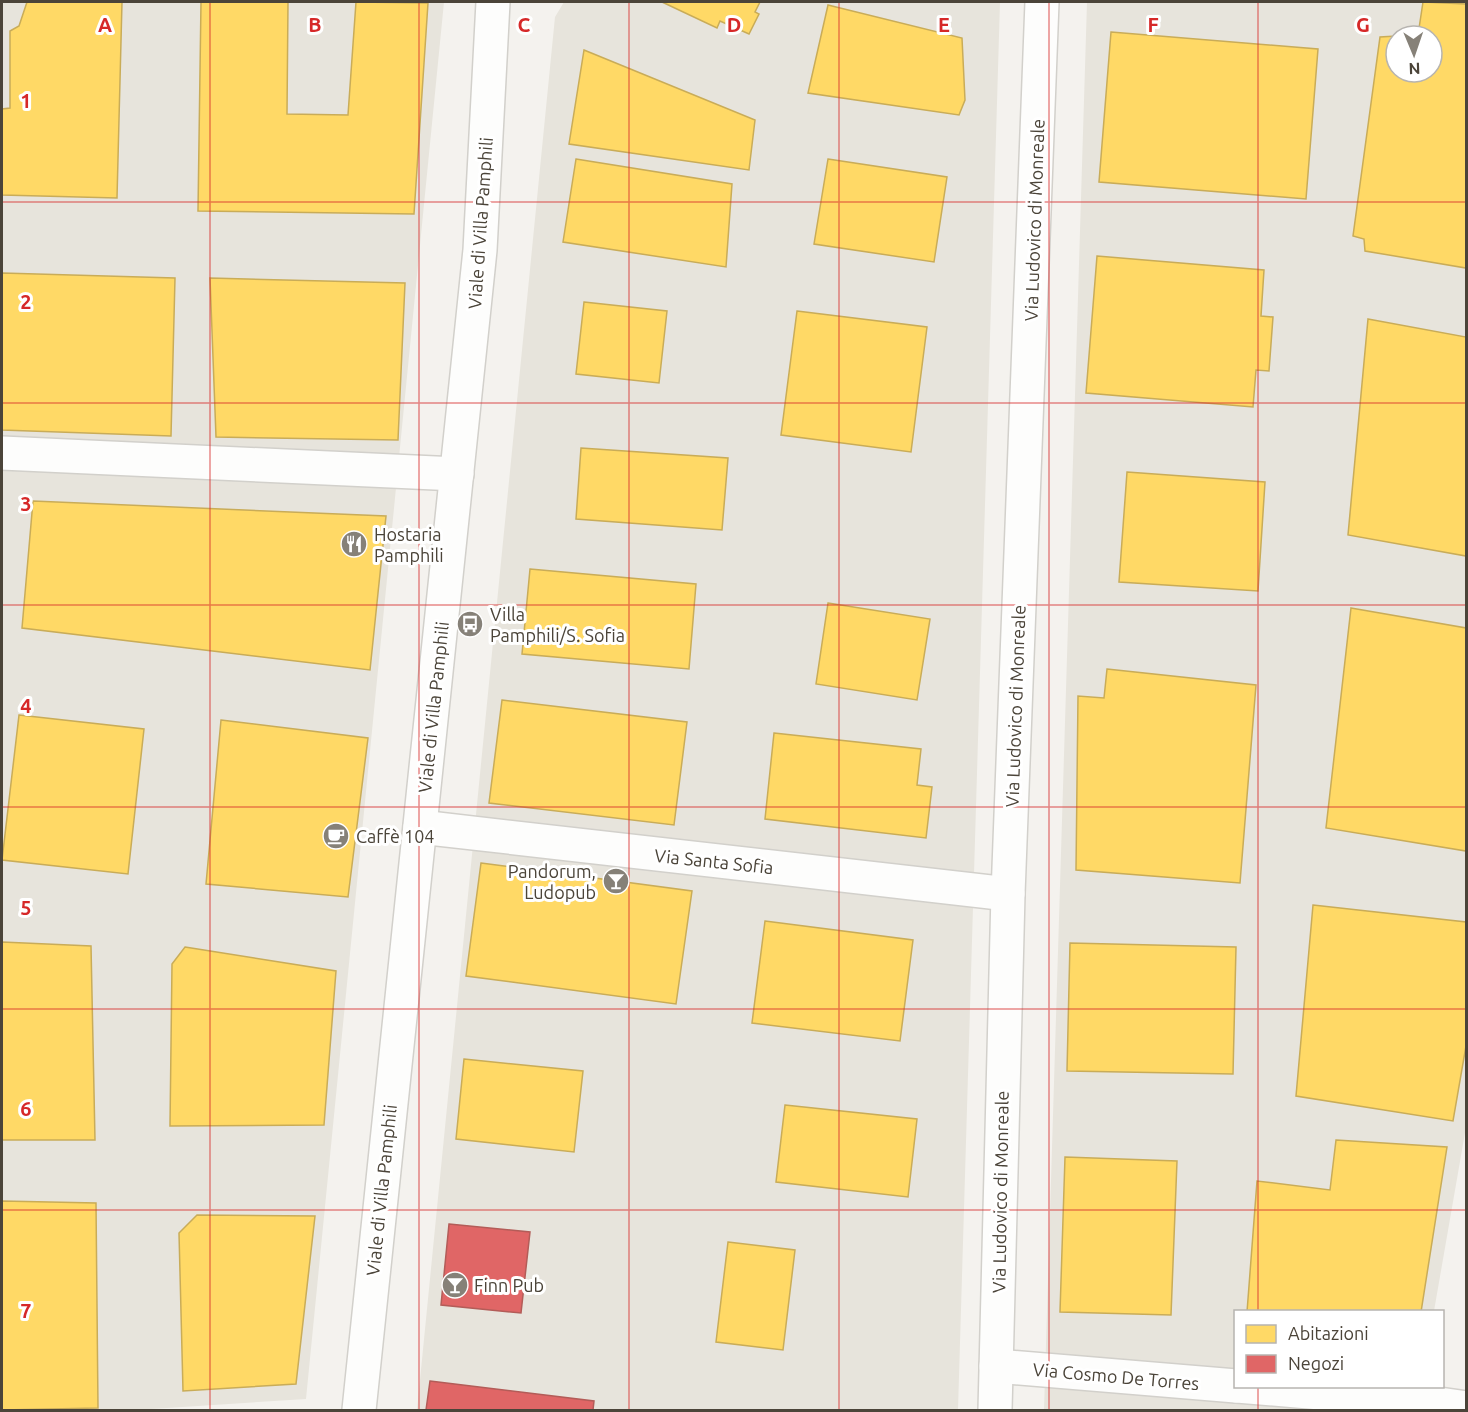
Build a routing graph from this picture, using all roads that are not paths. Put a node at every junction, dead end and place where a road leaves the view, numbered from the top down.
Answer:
1 (494, 2) edge
2 (1042, 2) edge
3 (2, 453) edge
4 (457, 474) junction
5 (420, 827) junction
6 (1008, 894) junction
7 (996, 1366) junction
8 (1234, 1386) edge
9 (1260, 1388) edge
10 (1467, 1408) edge
11 (359, 1410) edge
12 (995, 1410) edge

1 - 4 street, Viale di Villa Pamphili
2 - 6 street, Via Ludovico di Monreale
3 - 4 street
4 - 5 street, Viale di Villa Pamphili
5 - 6 street, Via Santa Sofia
5 - 11 street, Viale di Villa Pamphili
6 - 7 street, Via Ludovico di Monreale
7 - 8 street, Via Cosmo De Torres
7 - 12 street, Via Ludovico di Monreale
9 - 10 street, Via Cosmo De Torres

